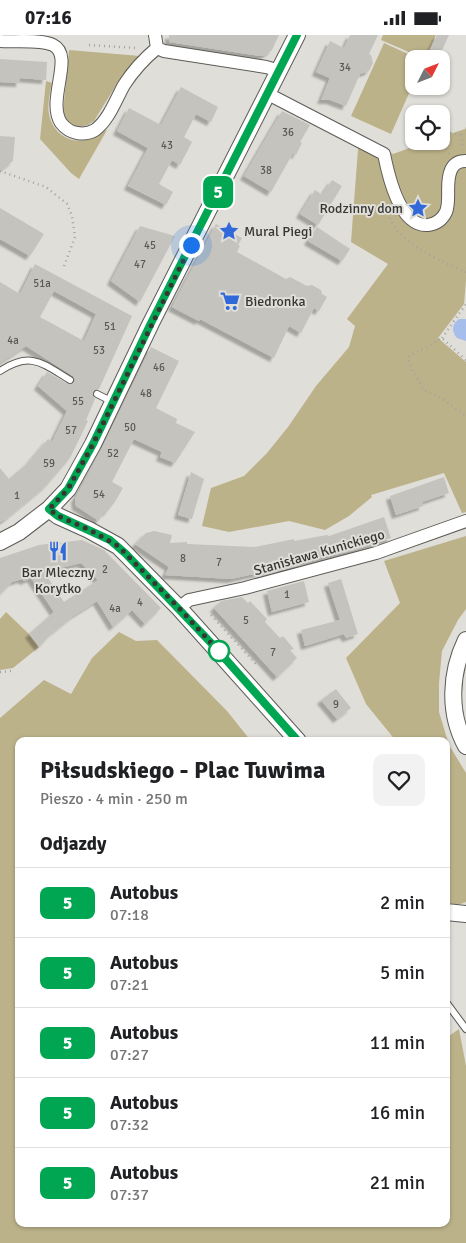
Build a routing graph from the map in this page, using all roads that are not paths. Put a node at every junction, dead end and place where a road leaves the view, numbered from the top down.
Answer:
1 (297, 35) edge
2 (0, 41) edge
3 (156, 41) edge
4 (280, 71) junction
5 (268, 94) junction
6 (462, 161) edge
7 (0, 371) edge
8 (70, 380) dead end
9 (97, 394) dead end
10 (113, 402) junction
11 (49, 509) junction
12 (466, 521) edge
13 (0, 543) edge
14 (179, 608) junction
15 (466, 640) edge
16 (294, 737) edge
17 (466, 746) edge
18 (450, 913) edge
19 (466, 915) edge
20 (450, 1007) edge
21 (466, 1029) edge

1 - 4 street
2 - 3 street
3 - 4 street
4 - 5 street
5 - 6 street
5 - 10 street
7 - 8 lane
9 - 10 lane
10 - 11 street
11 - 13 street
11 - 14 street
12 - 14 street, Stanisława Kunickiego
14 - 16 street
15 - 17 street
18 - 19 street
20 - 21 lane

